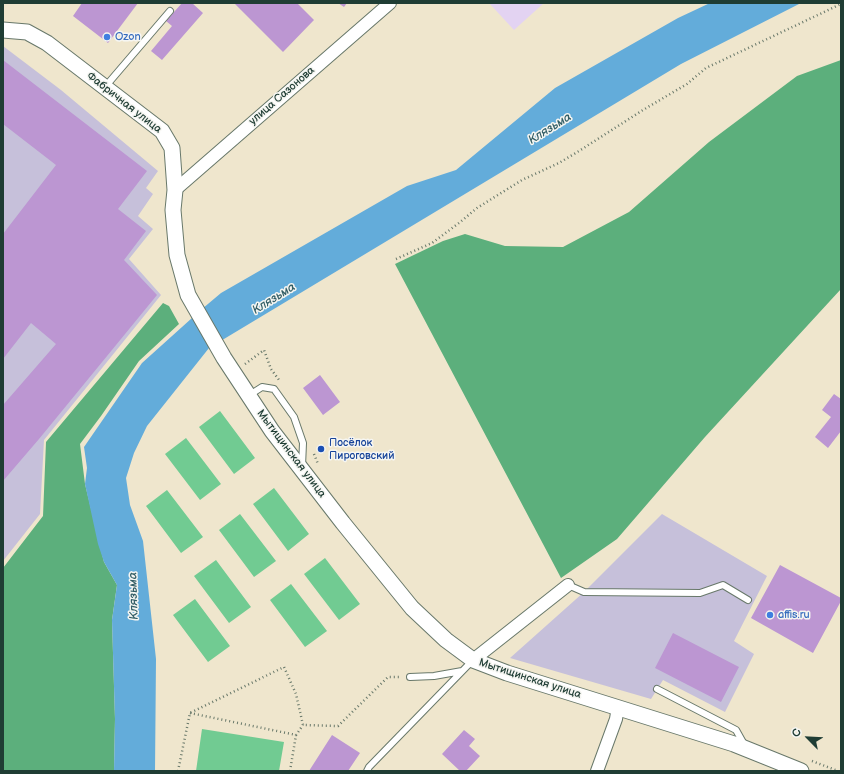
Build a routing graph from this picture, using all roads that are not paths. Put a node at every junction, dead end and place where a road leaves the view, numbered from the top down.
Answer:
1 (390, 3) edge
2 (170, 11) dead end
3 (3, 30) edge
4 (105, 88) junction
5 (175, 190) junction
6 (224, 358) joint
7 (248, 396) junction
8 (302, 469) junction
9 (568, 586) joint
10 (748, 600) dead end
11 (473, 660) junction
12 (462, 671) junction
13 (410, 677) road end
14 (657, 689) dead end
15 (618, 707) junction
16 (746, 749) junction
17 (367, 771) edge
18 (597, 771) edge
19 (801, 771) edge

1 - 5 street, улица Сазонова
2 - 4 lane
3 - 4 street, Фабричная улица
4 - 5 street, Фабричная улица
5 - 6 street, Фабричная улица
6 - 7 street, Мытищинская улица
7 - 8 street, Мытищинская улица
7 - 8 lane
8 - 11 street, Мытищинская улица
9 - 10 lane
9 - 11 street
11 - 12 lane
11 - 15 street, Мытищинская улица
12 - 13 lane
12 - 17 lane
14 - 16 lane
15 - 16 street, Мытищинская улица
15 - 18 street
16 - 19 street, Мытищинская улица

